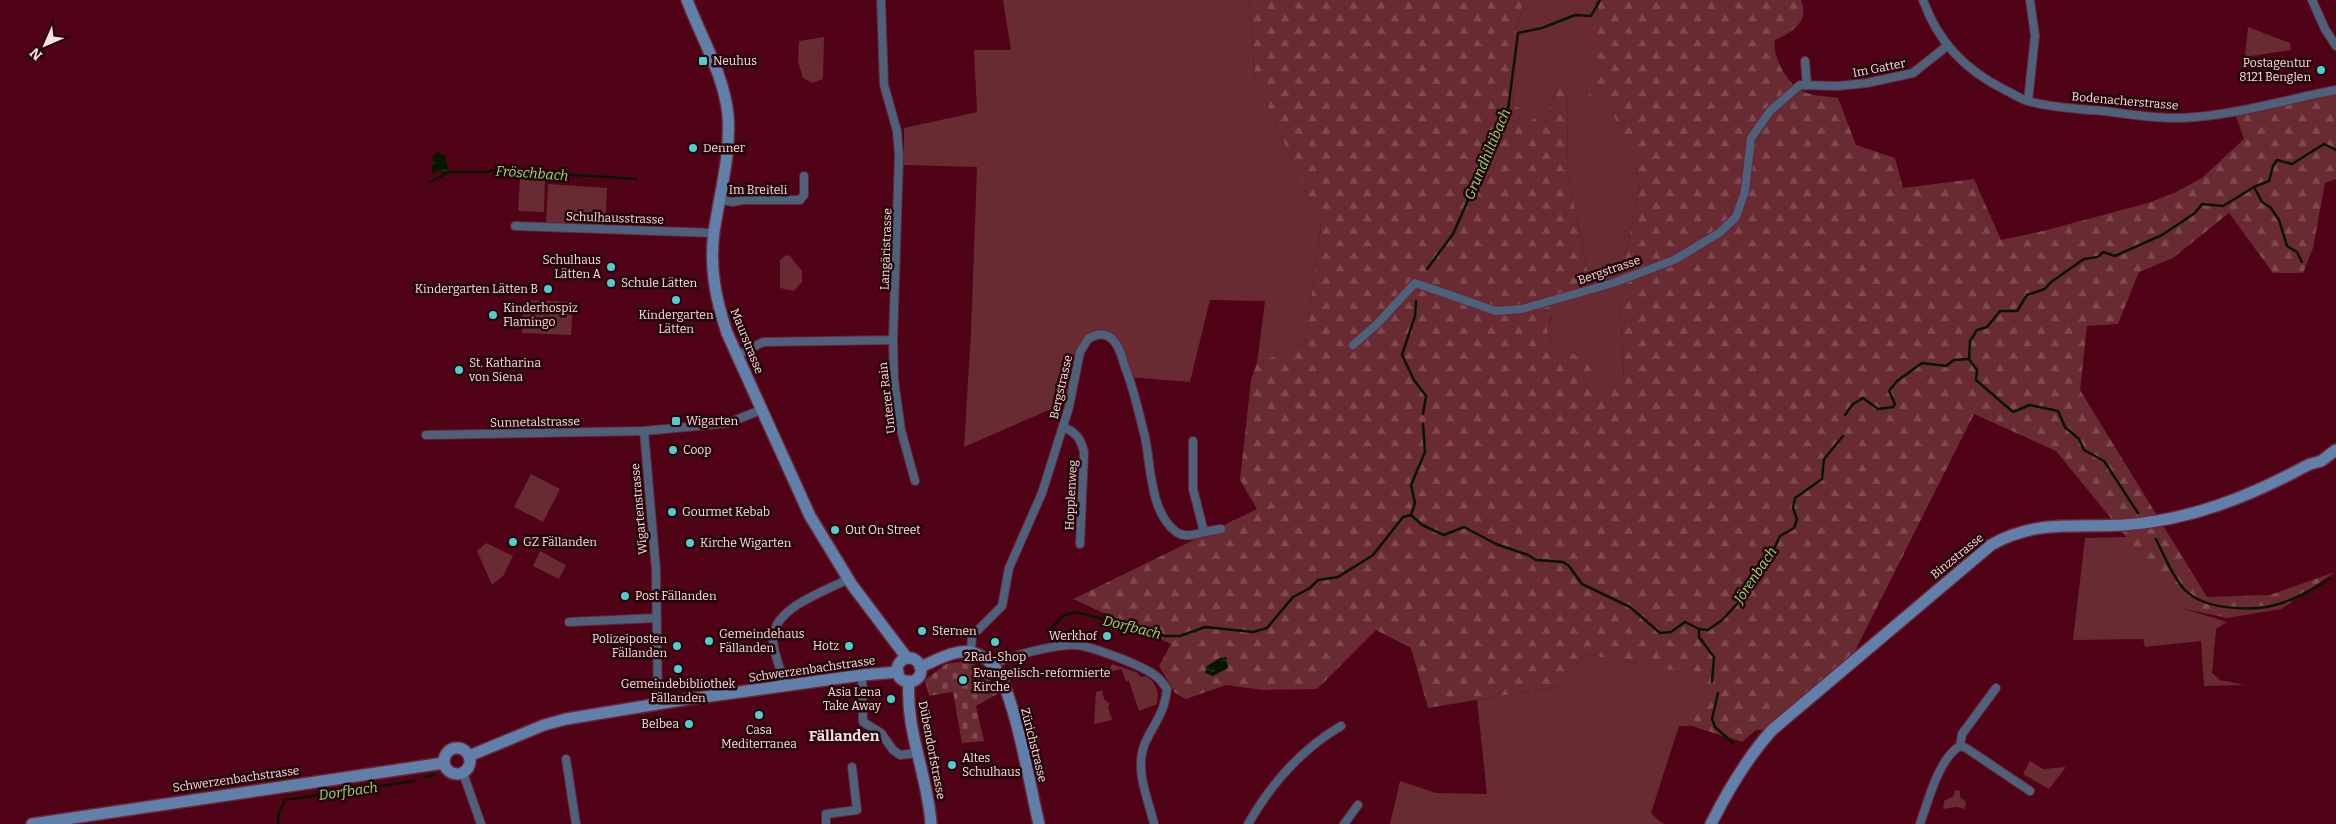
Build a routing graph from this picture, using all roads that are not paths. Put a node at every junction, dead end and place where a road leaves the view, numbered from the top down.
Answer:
1 (687, 0) edge
2 (882, 0) edge
3 (1923, 0) edge
4 (2030, 0) edge
5 (2312, 0) edge
6 (1947, 46) junction
7 (2336, 46) edge
8 (1805, 61) dead end
9 (1803, 85) junction
10 (2336, 90) edge
11 (2028, 101) junction
12 (804, 176) dead end
13 (720, 200) junction
14 (514, 226) dead end
15 (714, 233) junction
16 (893, 340) junction
17 (1353, 345) dead end
18 (736, 356) junction
19 (761, 410) junction
20 (1063, 427) junction
21 (644, 431) junction
22 (426, 435) dead end
23 (1193, 441) dead end
24 (2336, 441) edge
25 (2336, 450) edge
26 (2308, 465) junction
27 (915, 481) dead end
28 (1221, 529) dead end
29 (1204, 532) junction
30 (1080, 544) dead end
31 (848, 578) junction
32 (656, 618) junction
33 (569, 622) dead end
34 (971, 652) junction
35 (906, 658) junction
36 (992, 665) junction
37 (920, 667) junction
38 (898, 672) junction
39 (862, 675) junction
40 (908, 681) junction
41 (786, 687) junction
42 (1996, 688) dead end
43 (658, 705) junction
44 (1341, 726) dead end
45 (1960, 746) junction
46 (918, 753) junction
47 (469, 756) junction
48 (566, 759) dead end
49 (444, 763) junction
50 (852, 767) dead end
51 (463, 773) junction
52 (2030, 791) dead end
53 (1358, 805) dead end
54 (32, 824) edge
55 (481, 824) edge
56 (576, 824) edge
57 (826, 824) edge
58 (931, 824) edge
59 (1039, 824) edge
60 (1154, 824) edge
61 (1248, 824) edge
62 (1344, 824) edge
63 (1711, 824) edge
64 (1920, 824) edge

1 - 13 main road, Maurstrasse
2 - 16 street, Langäristrasse
3 - 6 street, Bodenacherstrasse
4 - 11 street
5 - 7 street
6 - 9 street, Im Gatter
6 - 11 street, Bodenacherstrasse
8 - 9 street
9 - 17 street, Bergstrasse
10 - 11 street, Bodenacherstrasse
12 - 13 street, Im Breiteli
13 - 15 main road, Maurstrasse
14 - 15 street, Schulhausstrasse
15 - 18 main road, Maurstrasse
16 - 18 street
16 - 27 street, Unterer Rain
18 - 19 main road, Maurstrasse
19 - 21 street
19 - 31 main road, Maurstrasse
20 - 29 street, Bergstrasse
20 - 30 street, Hopplenweg
20 - 34 street, Bergstrasse
21 - 22 street, Sunnetalstrasse
21 - 32 street, Wigartenstrasse
23 - 29 street
24 - 26 main road, Binzstrasse
25 - 26 main road, Binzstrasse
26 - 63 main road, Binzstrasse
28 - 29 street, Bergstrasse
31 - 35 main road, Maurstrasse
31 - 41 street
32 - 33 street
32 - 43 street, Wigartenstrasse
34 - 36 main road
34 - 37 main road
35 - 37 main road
35 - 38 main road
36 - 59 main road, Zürichstrasse
36 - 60 street
37 - 40 main road
38 - 39 main road, Schwerzenbachstrasse
38 - 40 main road
39 - 41 main road, Schwerzenbachstrasse
39 - 46 street
40 - 46 main road, Dübendorfstrasse
41 - 43 main road, Schwerzenbachstrasse
42 - 45 street
43 - 47 main road, Schwerzenbachstrasse
44 - 61 street
45 - 52 street
45 - 64 street
46 - 58 main road, Dübendorfstrasse
47 - 49 main road
47 - 51 main road
48 - 56 street
49 - 51 main road
49 - 54 main road, Schwerzenbachstrasse
50 - 57 street
51 - 55 street
53 - 62 street

